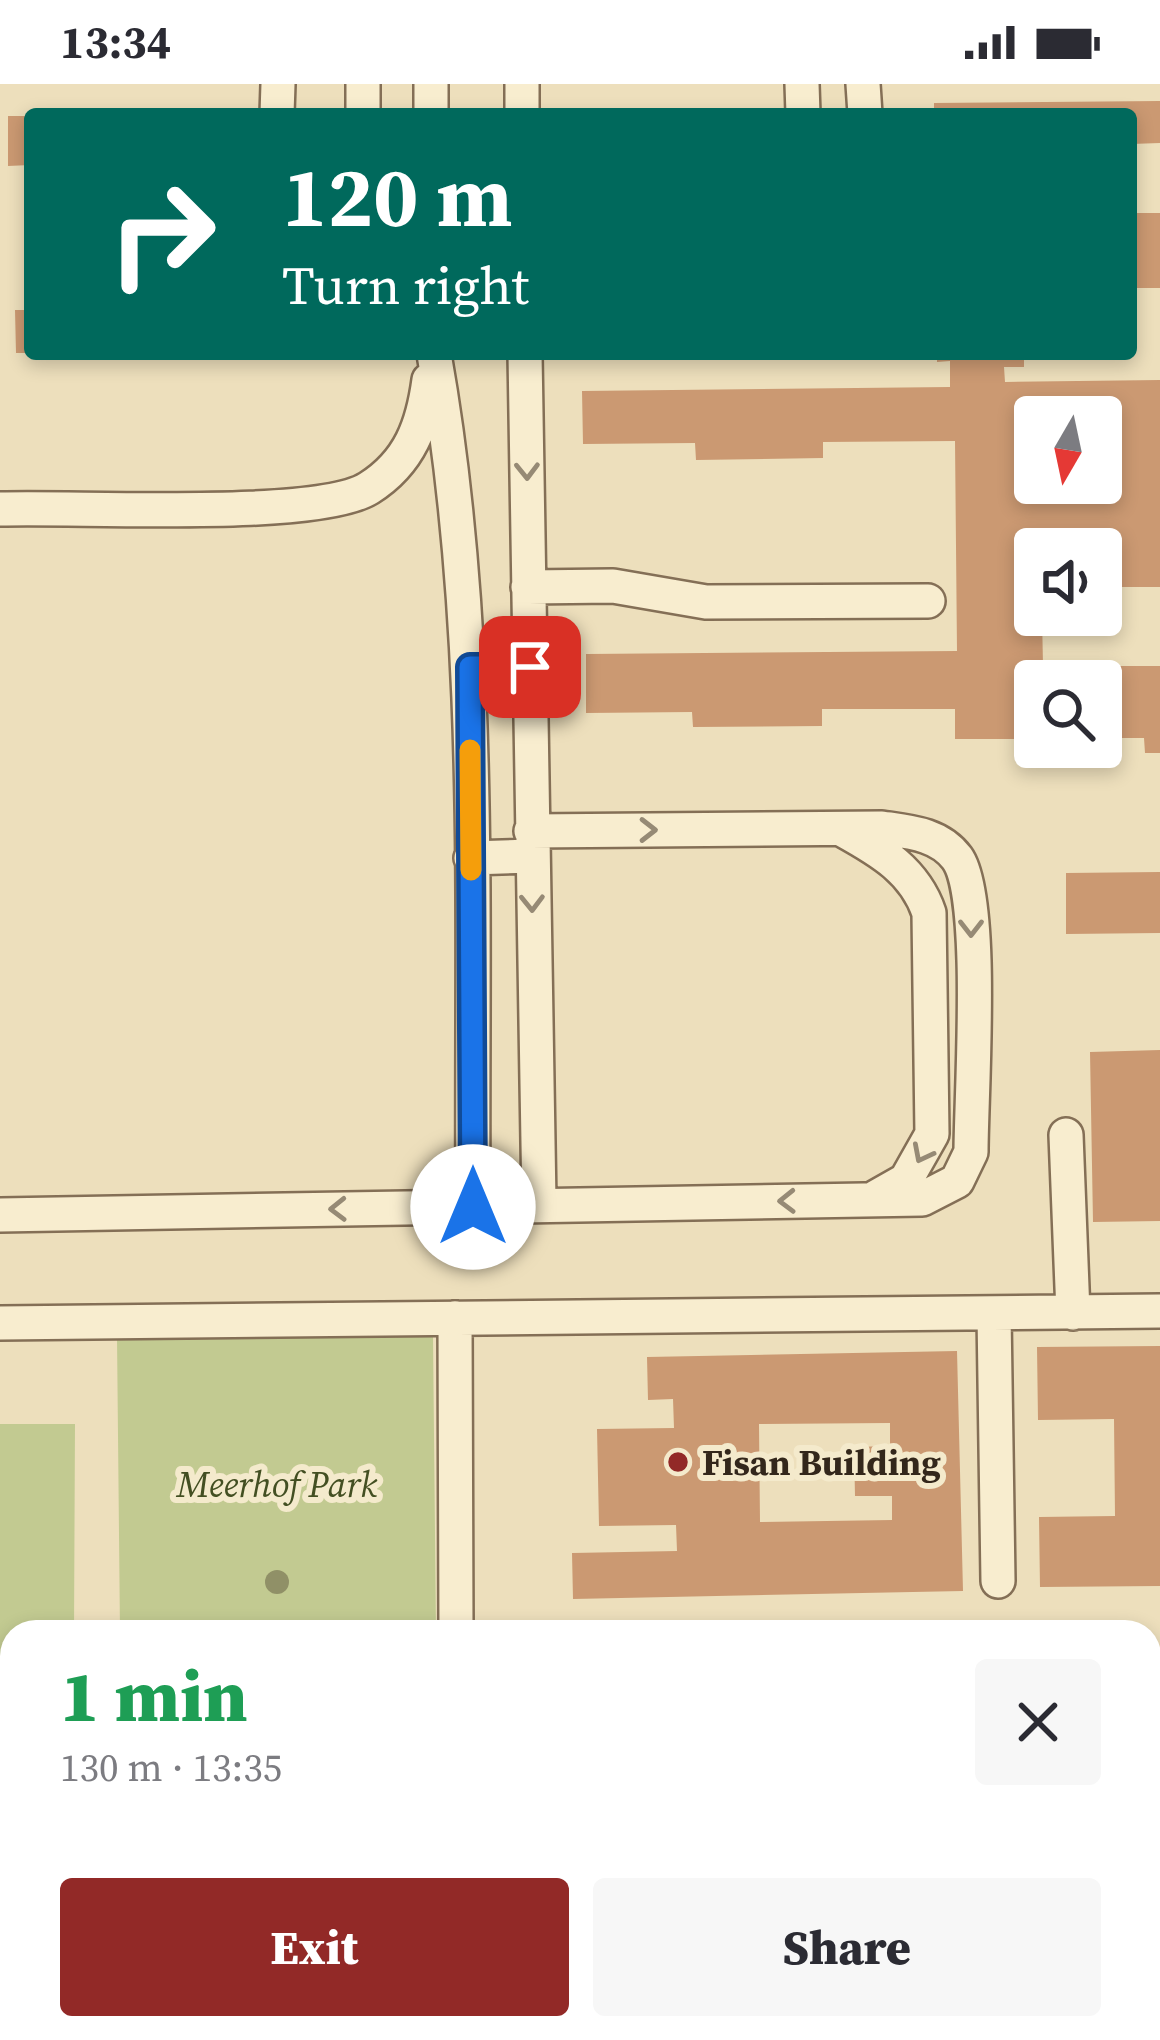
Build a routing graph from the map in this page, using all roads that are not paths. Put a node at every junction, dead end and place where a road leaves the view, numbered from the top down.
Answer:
1 (432, 360) edge
2 (434, 360) edge
3 (525, 360) edge
4 (1, 506) edge
5 (528, 587) junction
6 (928, 601) dead end
7 (470, 667) junction
8 (530, 667) junction
9 (841, 829) junction
10 (531, 844) junction
11 (471, 858) junction
12 (1066, 1136) dead end
13 (868, 1200) junction
14 (539, 1203) junction
15 (473, 1207) junction
16 (0, 1215) edge
17 (1160, 1311) edge
18 (1072, 1312) junction
19 (994, 1314) junction
20 (455, 1318) junction
21 (0, 1323) edge
22 (998, 1581) dead end
23 (455, 1620) edge

1 - 4 street
2 - 7 street
3 -> 5 street
5 - 6 street
5 - 8 street
7 - 8 street
7 - 11 street
8 - 10 street
10 -> 9 street
9 -> 13 street
9 -> 13 street
10 - 11 street
10 -> 14 street
11 - 15 street
12 - 18 street
13 -> 14 street
14 - 15 street
15 -> 16 street
17 - 18 street
18 - 19 street
19 - 20 street
19 - 22 street
20 - 21 street
20 - 23 street

